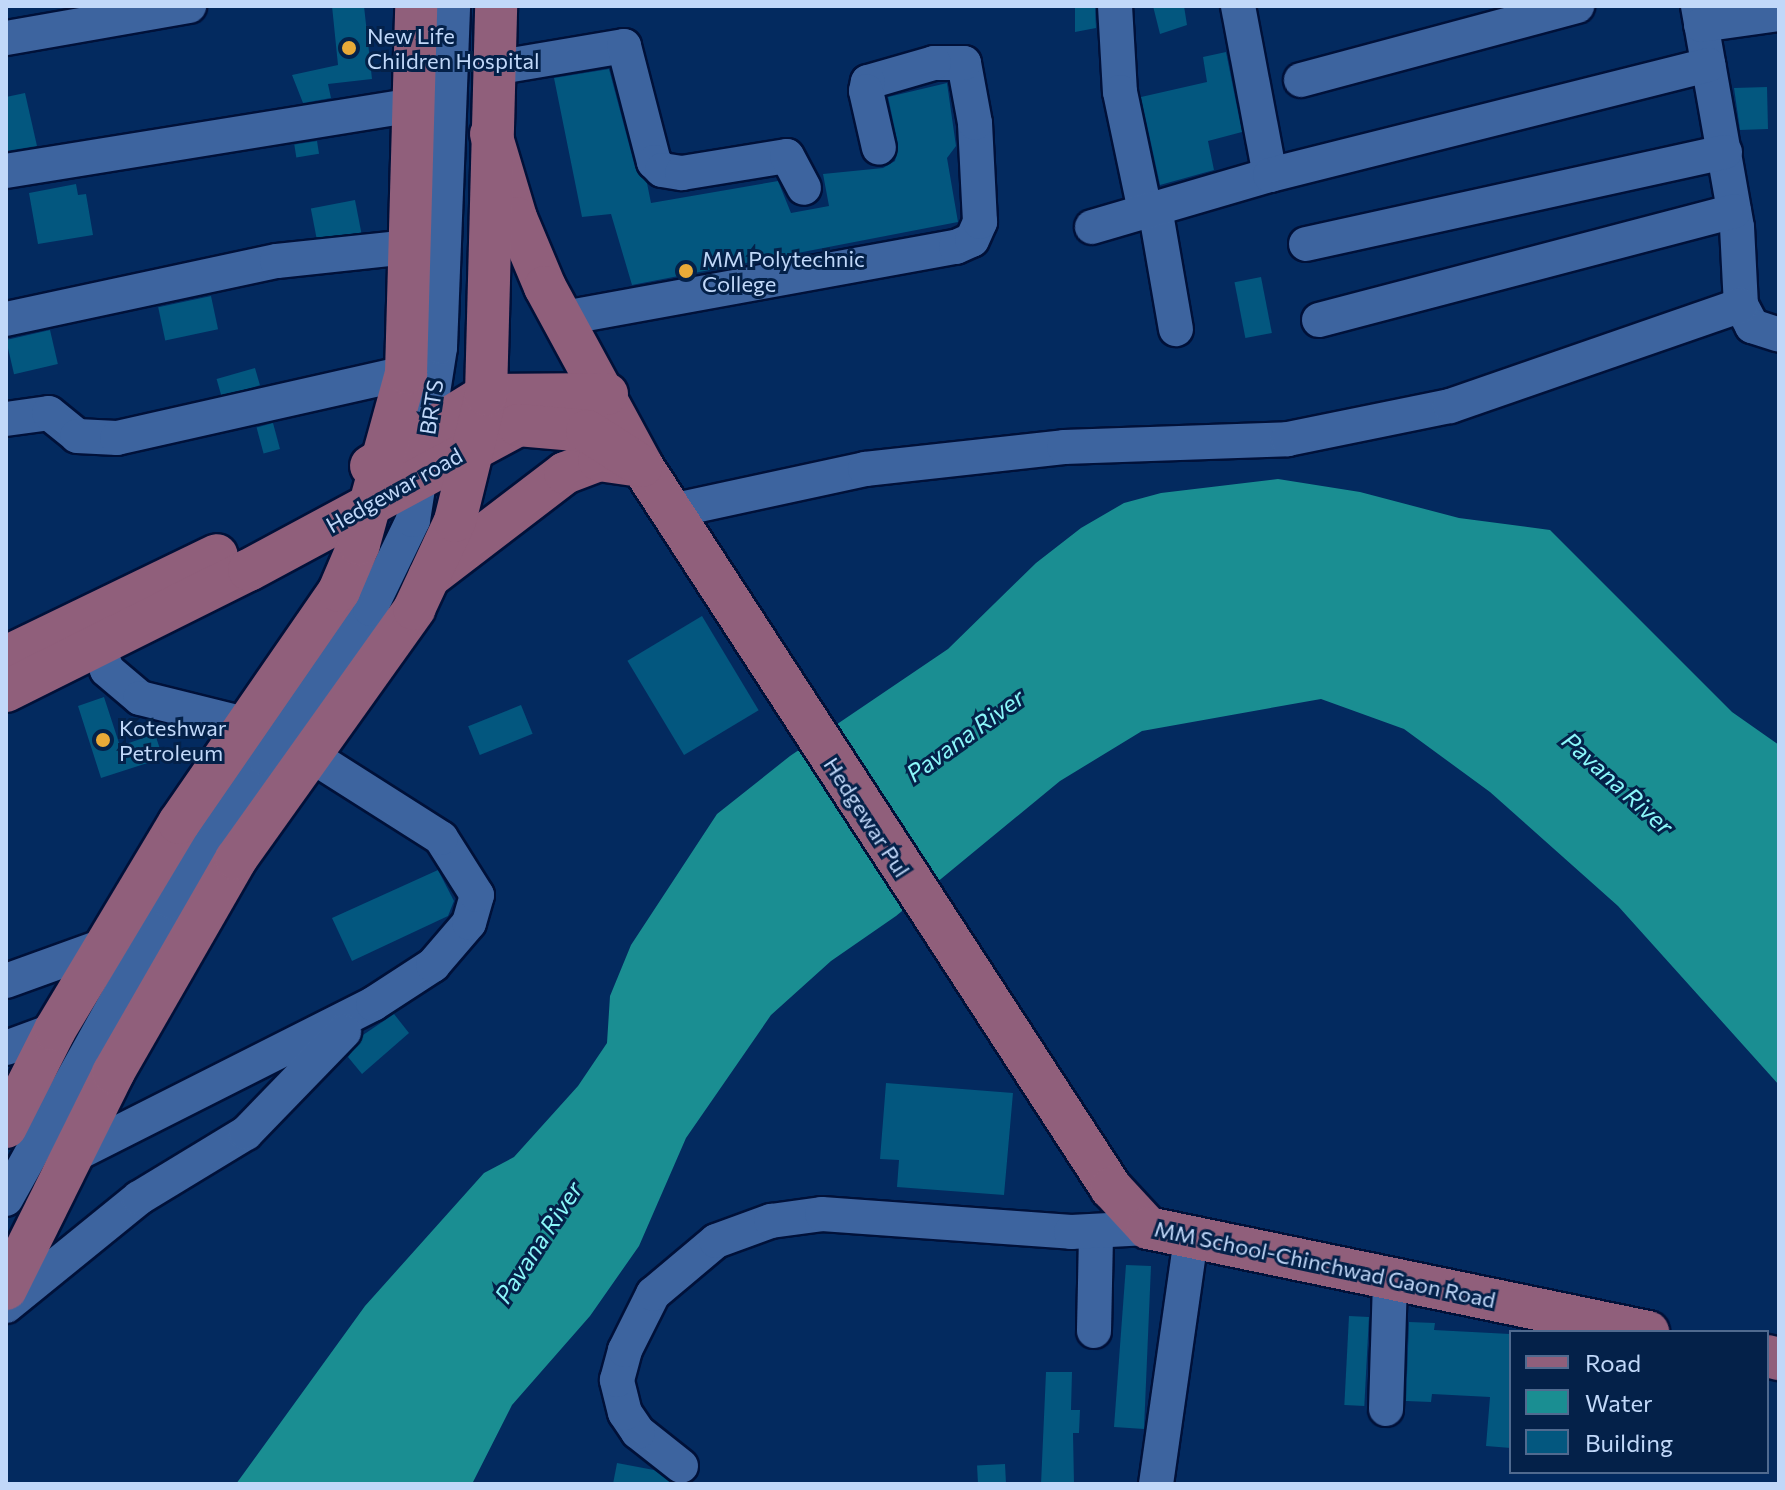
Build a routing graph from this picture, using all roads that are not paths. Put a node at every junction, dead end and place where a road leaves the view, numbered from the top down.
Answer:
1 (189, 6) edge
2 (416, 6) edge
3 (453, 6) edge
4 (496, 6) edge
5 (1115, 6) edge
6 (1238, 6) edge
7 (1577, 6) edge
8 (1779, 14) edge
9 (1700, 16) edge
10 (6, 38) edge
11 (1708, 65) junction
12 (494, 68) junction
13 (1301, 80) dead end
14 (413, 105) junction
15 (491, 134) junction
16 (879, 148) dead end
17 (1725, 152) junction
18 (6, 171) edge
19 (1270, 175) junction
20 (804, 188) dead end
21 (1150, 210) junction
22 (1734, 211) junction
23 (1092, 227) dead end
24 (1306, 244) dead end
25 (407, 247) junction
26 (1741, 305) junction
27 (564, 318) junction
28 (6, 319) edge
29 (1319, 320) dead end
30 (1176, 329) dead end
31 (1779, 335) edge
32 (406, 373) junction
33 (607, 394) junction
34 (486, 395) junction
35 (6, 419) edge
36 (427, 431) junction
37 (475, 445) junction
38 (382, 459) junction
39 (642, 466) junction
40 (420, 474) junction
41 (372, 500) junction
42 (671, 511) junction
43 (429, 577) junction
44 (93, 631) junction
45 (6, 657) edge
46 (6, 691) edge
47 (248, 725) junction
48 (310, 755) junction
49 (106, 945) junction
50 (953, 948) joint
51 (6, 981) edge
52 (373, 1004) junction
53 (55, 1030) junction
54 (6, 1048) edge
55 (6, 1127) edge
56 (68, 1158) junction
57 (6, 1199) edge
58 (1148, 1228) junction
59 (1096, 1232) junction
60 (1191, 1238) junction
61 (1390, 1279) junction
62 (6, 1289) edge
63 (6, 1306) edge
64 (1638, 1330) edge
65 (1094, 1331) dead end
66 (1386, 1409) dead end
67 (681, 1466) dead end
68 (1156, 1484) edge

1 - 10 street
2 - 14 main road, Hedgewar road
3 - 36 street, BRTS
4 - 12 main road, Hedgewar road
5 - 21 street
6 - 19 street
7 - 13 street
8 - 9 street
9 - 11 street
11 - 17 street
11 - 19 street
12 - 15 main road, Hedgewar road
12 - 20 street
14 - 18 street
14 - 25 main road, Hedgewar road
15 - 27 main road, Hedgewar Pul
15 - 34 main road, Hedgewar road
16 - 27 street
17 - 22 street
17 - 24 street
19 - 21 street
21 - 23 street
21 - 30 street
22 - 26 street
22 - 29 street
25 - 28 street
25 - 32 main road, Hedgewar road
26 - 31 street
26 - 42 street
27 - 33 main road, Hedgewar Pul
32 - 35 street
32 - 38 main road, Hedgewar road
33 - 34 main road
33 - 39 main road, Hedgewar Pul
34 - 36 main road
34 - 37 main road, Hedgewar road
36 - 38 main road
36 - 40 street, BRTS
37 - 39 main road
37 - 40 main road, Hedgewar road
37 - 43 main road
38 - 41 main road
38 - 44 main road, Hedgewar road
39 - 42 main road, Hedgewar Pul
39 - 43 main road
40 - 41 main road, Hedgewar road
40 - 57 street, BRTS
41 - 44 main road, Hedgewar road
41 - 47 main road
42 - 50 main road, Hedgewar Pul
43 - 48 main road
44 - 45 main road, Hedgewar road
44 - 46 main road, Hedgewar road
44 - 47 street
47 - 49 main road
48 - 52 street
48 - 56 main road
49 - 51 street
49 - 53 main road
50 - 58 main road, MM School-Chinchwad Gaon Road
52 - 56 street
52 - 63 street
53 - 54 street
53 - 55 main road
56 - 62 main road
58 - 59 street
58 - 60 main road, MM School-Chinchwad Gaon Road
59 - 65 street
59 - 67 street
60 - 61 main road, MM School-Chinchwad Gaon Road
60 - 68 street
61 - 64 main road, MM School-Chinchwad Gaon Road
61 - 66 street

